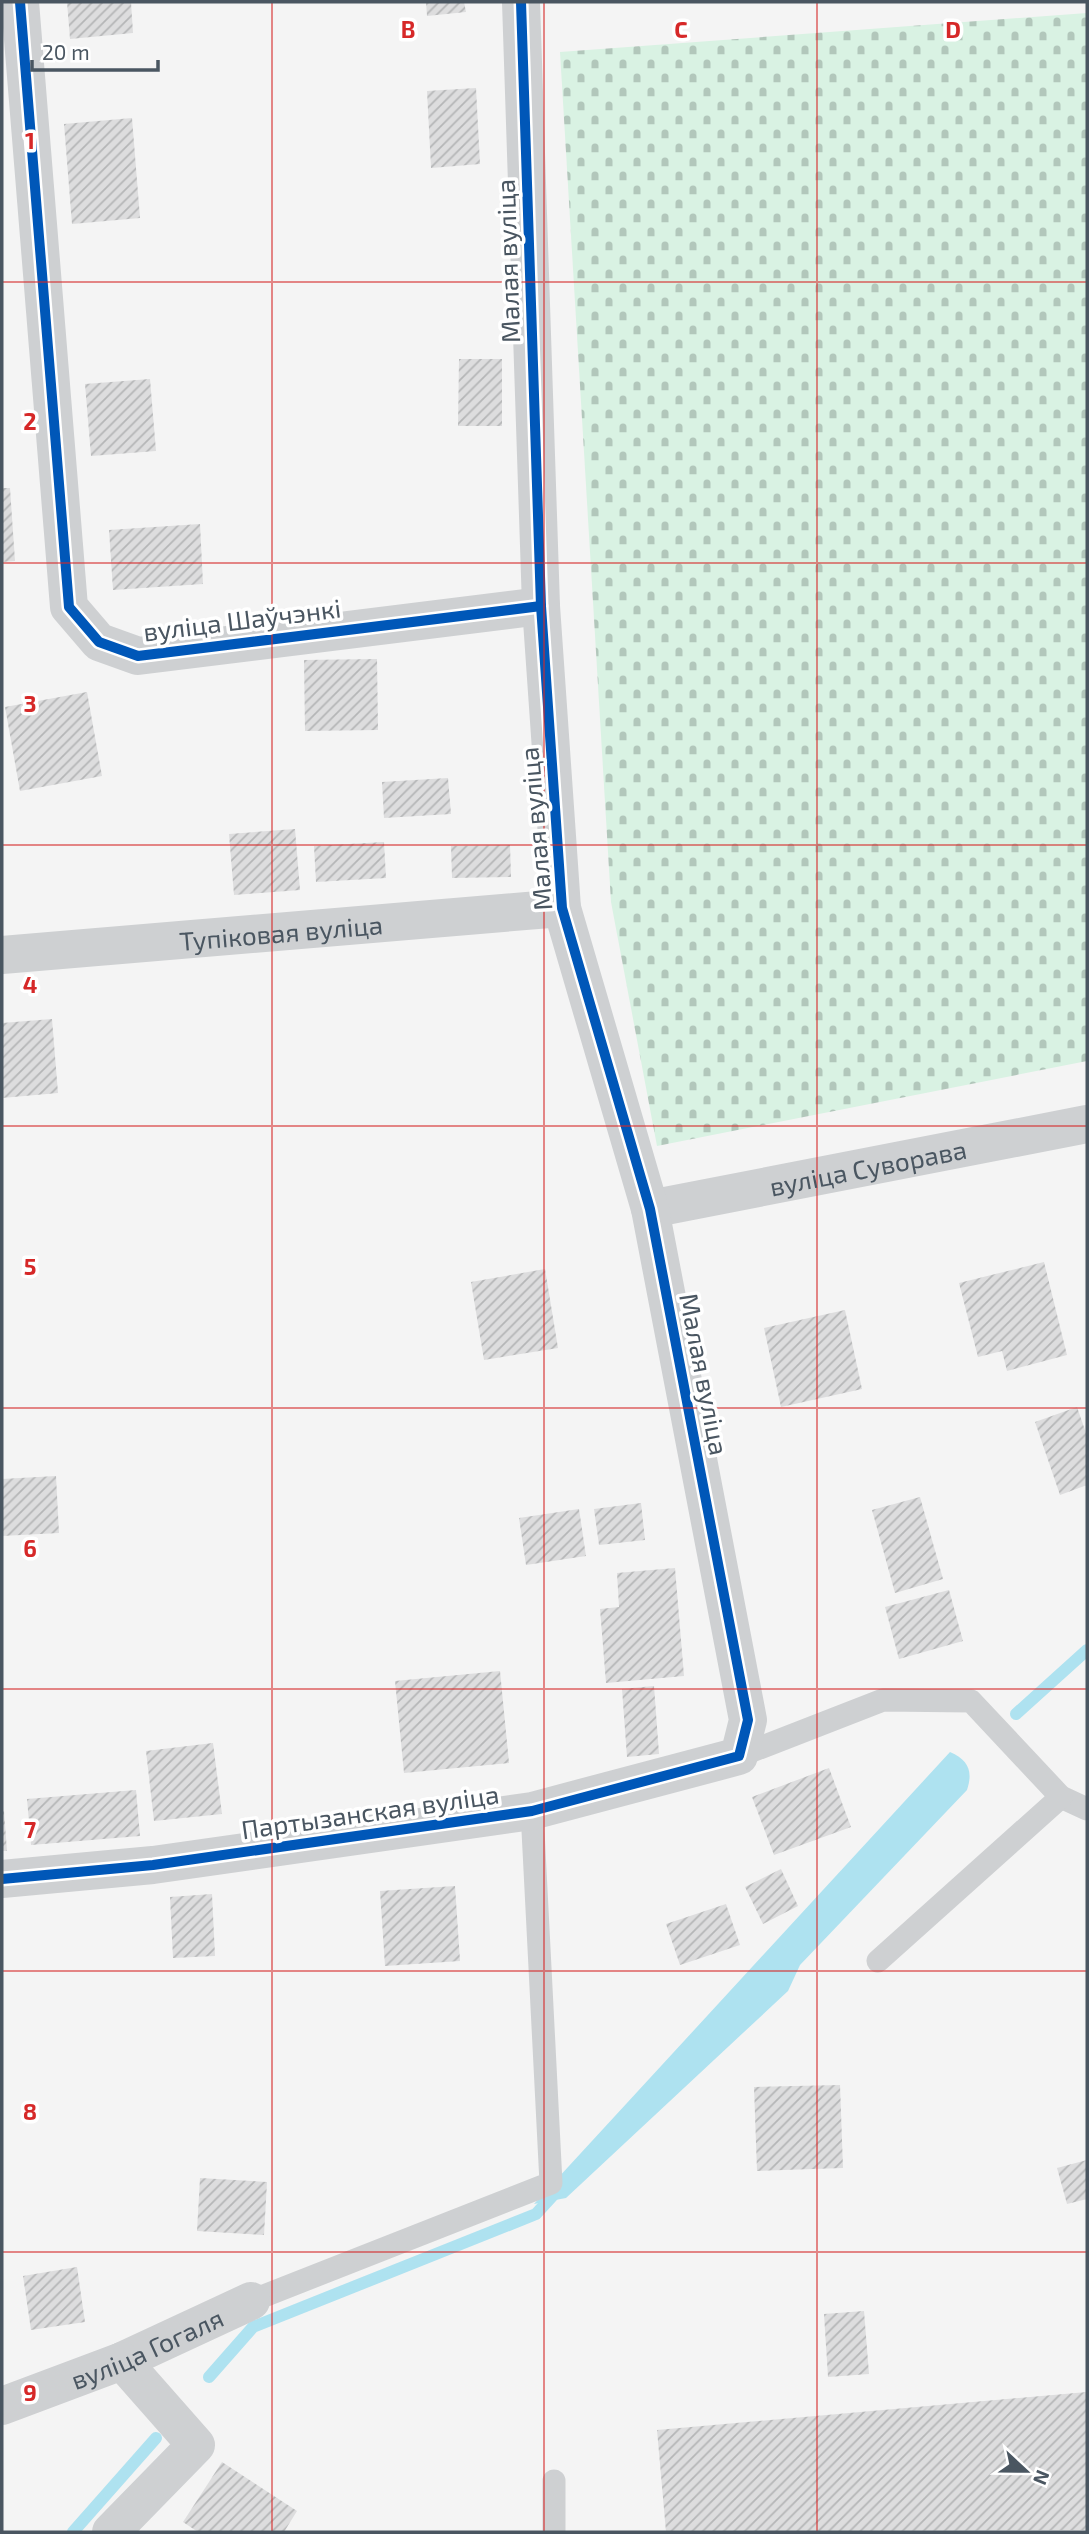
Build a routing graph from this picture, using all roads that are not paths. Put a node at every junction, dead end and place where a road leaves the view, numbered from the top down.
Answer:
1 (20, 2) edge
2 (521, 2) edge
3 (541, 606) junction
4 (562, 908) junction
5 (2, 955) edge
6 (1087, 1124) edge
7 (650, 1209) junction
8 (739, 1756) junction
9 (1061, 1797) junction
10 (1087, 1809) edge
11 (532, 1811) junction
12 (2, 1879) edge
13 (878, 1961) dead end
14 (251, 2301) joint
15 (122, 2361) junction
16 (2, 2406) edge
17 (554, 2481) dead end
18 (111, 2532) edge
19 (555, 2532) edge

1 - 3 street, вуліца Шаўчэнкі
2 - 3 street, Малая вуліца
3 - 4 street, Малая вуліца
4 - 5 street, Тупіковая вуліца
4 - 7 street, Малая вуліца
6 - 7 street, вуліца Суворава
7 - 8 street, Малая вуліца
8 - 9 lane
8 - 11 street, Партызанская вуліца
9 - 10 lane
9 - 13 lane
11 - 12 street, Партызанская вуліца
11 - 14 lane
14 - 15 street, вуліца Гогаля
15 - 16 street, вуліца Гогаля
15 - 18 street
17 - 19 lane

